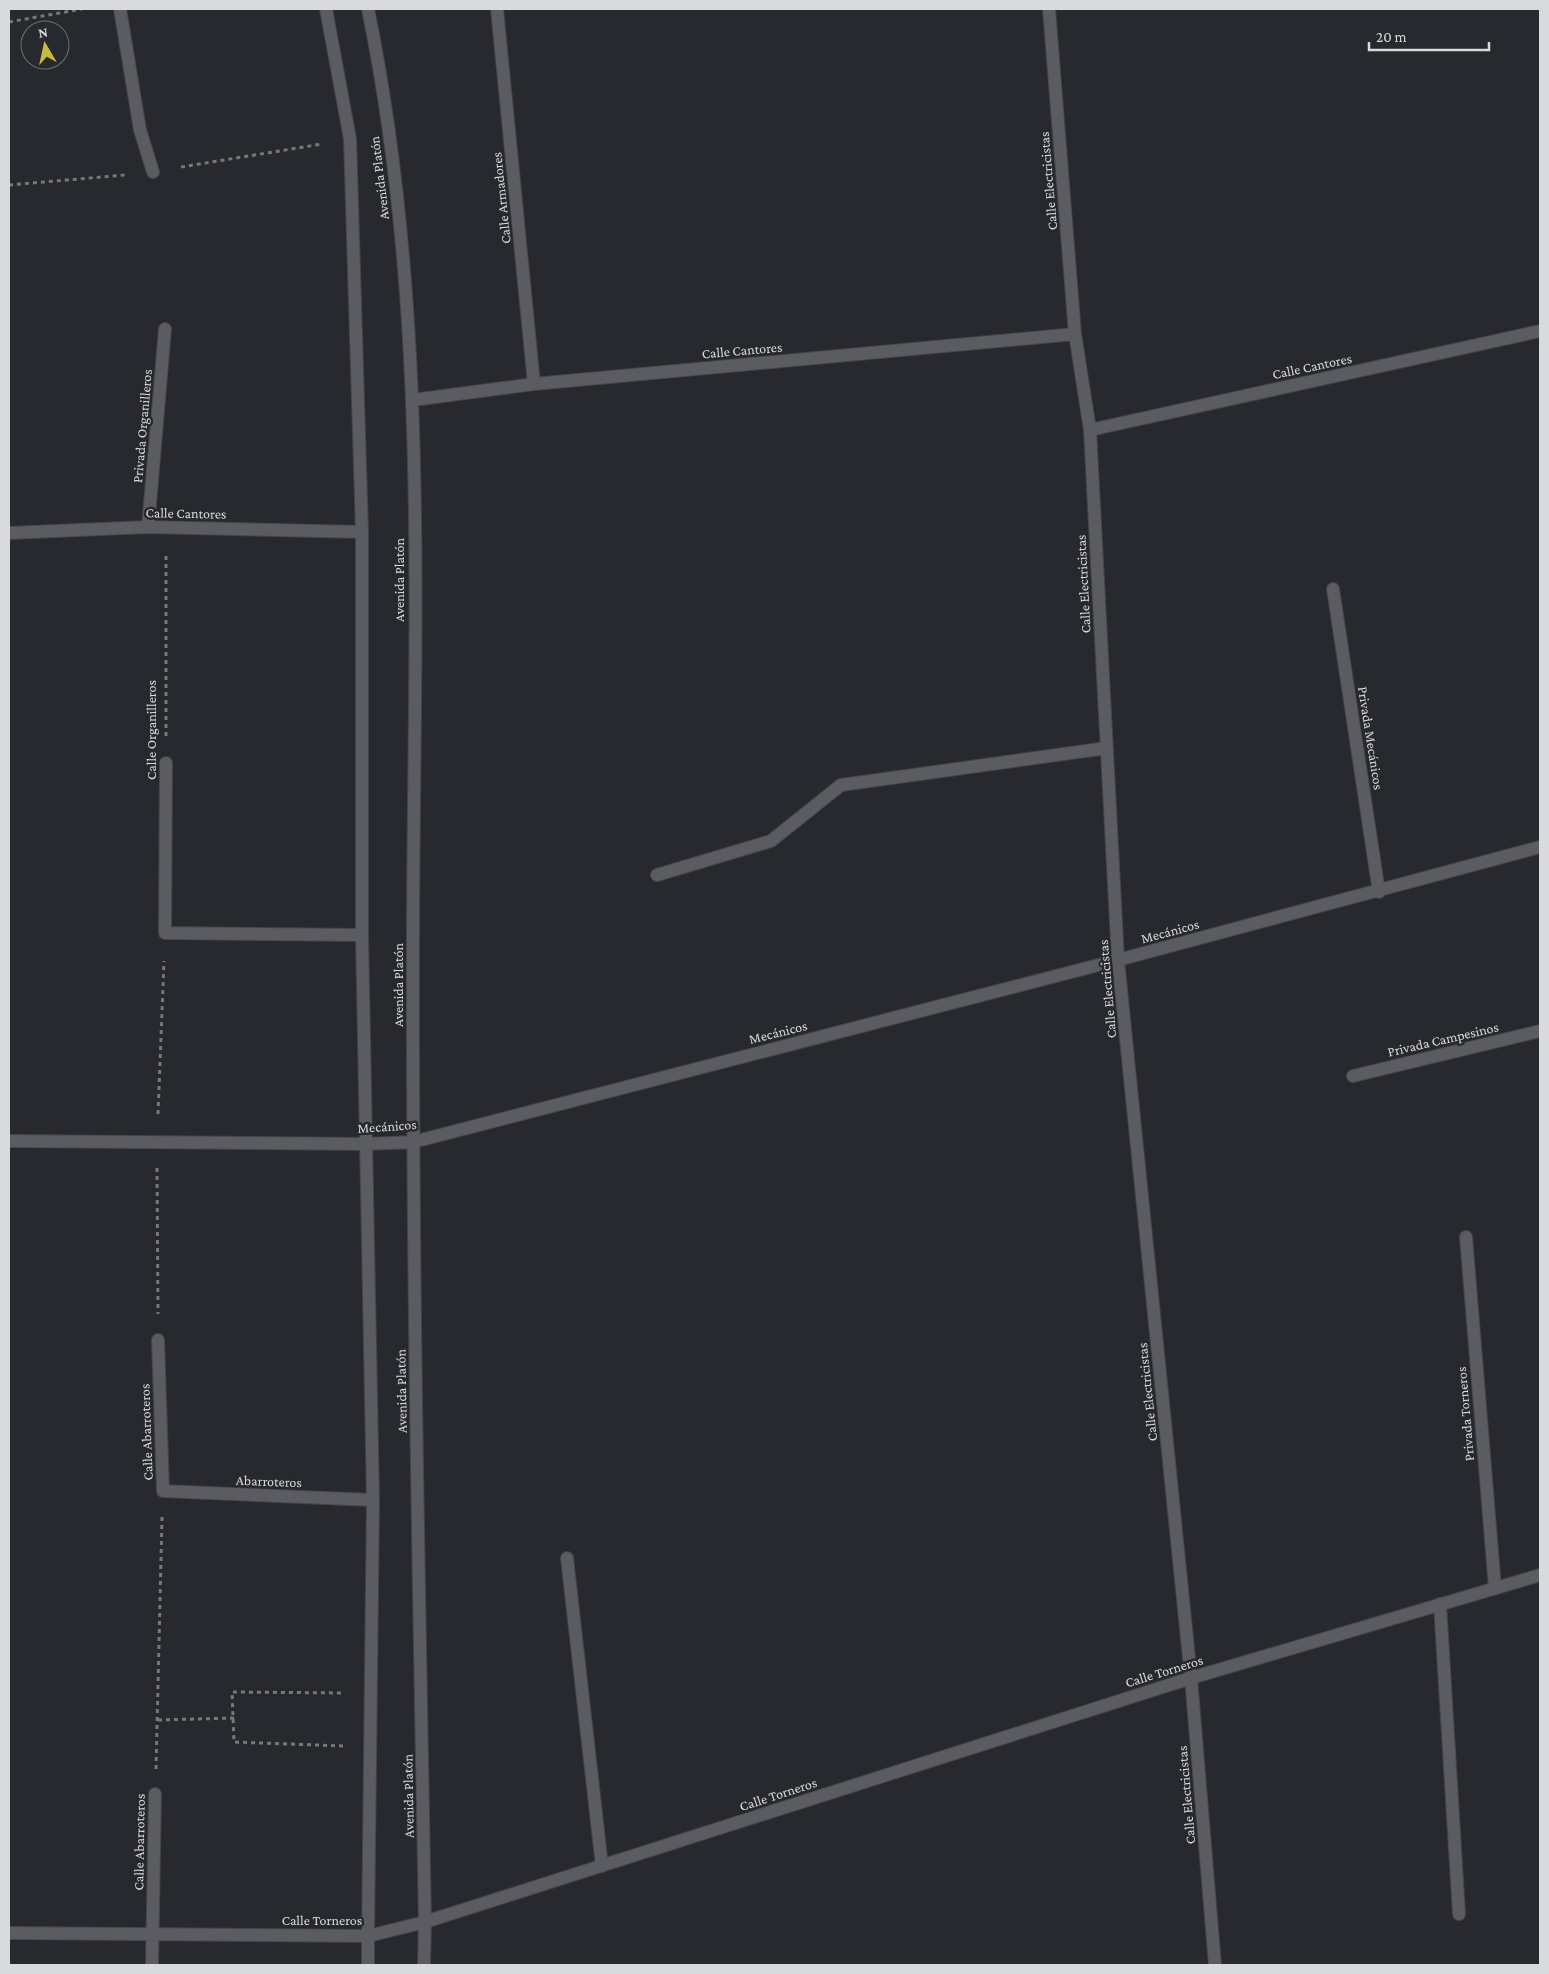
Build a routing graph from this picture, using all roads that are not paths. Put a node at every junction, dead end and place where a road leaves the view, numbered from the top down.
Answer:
1 (120, 9) edge
2 (326, 9) edge
3 (368, 9) edge
4 (497, 9) edge
5 (1048, 9) edge
6 (152, 172) dead end
7 (165, 329) dead end
8 (1540, 331) edge
9 (1075, 334) junction
10 (534, 384) junction
11 (413, 400) junction
12 (1090, 430) junction
13 (148, 527) junction
14 (362, 532) junction
15 (9, 533) edge
16 (1333, 589) dead end
17 (1106, 748) junction
18 (166, 764) road end
19 (1540, 847) edge
20 (658, 875) dead end
21 (1379, 892) junction
22 (362, 935) junction
23 (1118, 960) junction
24 (1540, 1032) edge
25 (1353, 1076) dead end
26 (9, 1141) edge
27 (413, 1142) junction
28 (367, 1144) junction
29 (1466, 1237) dead end
30 (158, 1340) road end
31 (163, 1491) joint
32 (373, 1500) junction
33 (567, 1558) dead end
34 (1540, 1574) edge
35 (1495, 1588) junction
36 (1440, 1604) junction
37 (1191, 1678) junction
38 (155, 1794) road end
39 (602, 1866) junction
40 (1460, 1914) dead end
41 (425, 1922) junction
42 (9, 1932) edge
43 (152, 1934) junction
44 (368, 1936) junction
45 (152, 1965) edge
46 (368, 1965) edge
47 (424, 1965) edge
48 (1215, 1965) edge

1 - 6 street
2 - 14 street, Avenida Platón
3 - 11 street, Avenida Platón
4 - 10 street, Calle Armadores
5 - 9 street, Calle Electricistas
7 - 13 street, Privada Organilleros
8 - 12 street, Calle Cantores
9 - 10 street, Calle Cantores
9 - 12 street, Calle Electricistas
10 - 11 street, Calle Cantores
11 - 27 street, Avenida Platón
12 - 17 street, Calle Electricistas
13 - 14 street, Calle Cantores
13 - 15 street, Calle Cantores
14 - 22 street, Avenida Platón
16 - 21 street, Privada Mecánicos
17 - 20 street
17 - 23 street, Calle Electricistas
18 - 22 street, Calle Organilleros
19 - 21 street, Mecánicos
21 - 23 street, Mecánicos
22 - 28 street, Avenida Platón
23 - 27 street, Mecánicos
23 - 37 street, Calle Electricistas
24 - 25 street, Privada Campesinos
26 - 28 street, Mecánicos
27 - 28 street, Mecánicos
27 - 41 street, Avenida Platón
28 - 32 street, Avenida Platón
29 - 35 street, Privada Torneros
30 - 31 street, Calle Abarroteros
31 - 32 street, Abarroteros
32 - 44 street, Avenida Platón
33 - 39 street
34 - 35 street, Calle Torneros
35 - 36 street, Calle Torneros
36 - 37 street, Calle Torneros
36 - 40 street
37 - 39 street, Calle Torneros
37 - 48 street, Calle Electricistas
38 - 43 street, Calle Abarroteros
39 - 41 street, Calle Torneros
41 - 44 street, Calle Torneros
41 - 47 street, Avenida Platón
42 - 43 street, Calle Torneros
43 - 44 street, Calle Torneros
43 - 45 street, Calle Abarroteros
44 - 46 street, Avenida Platón

